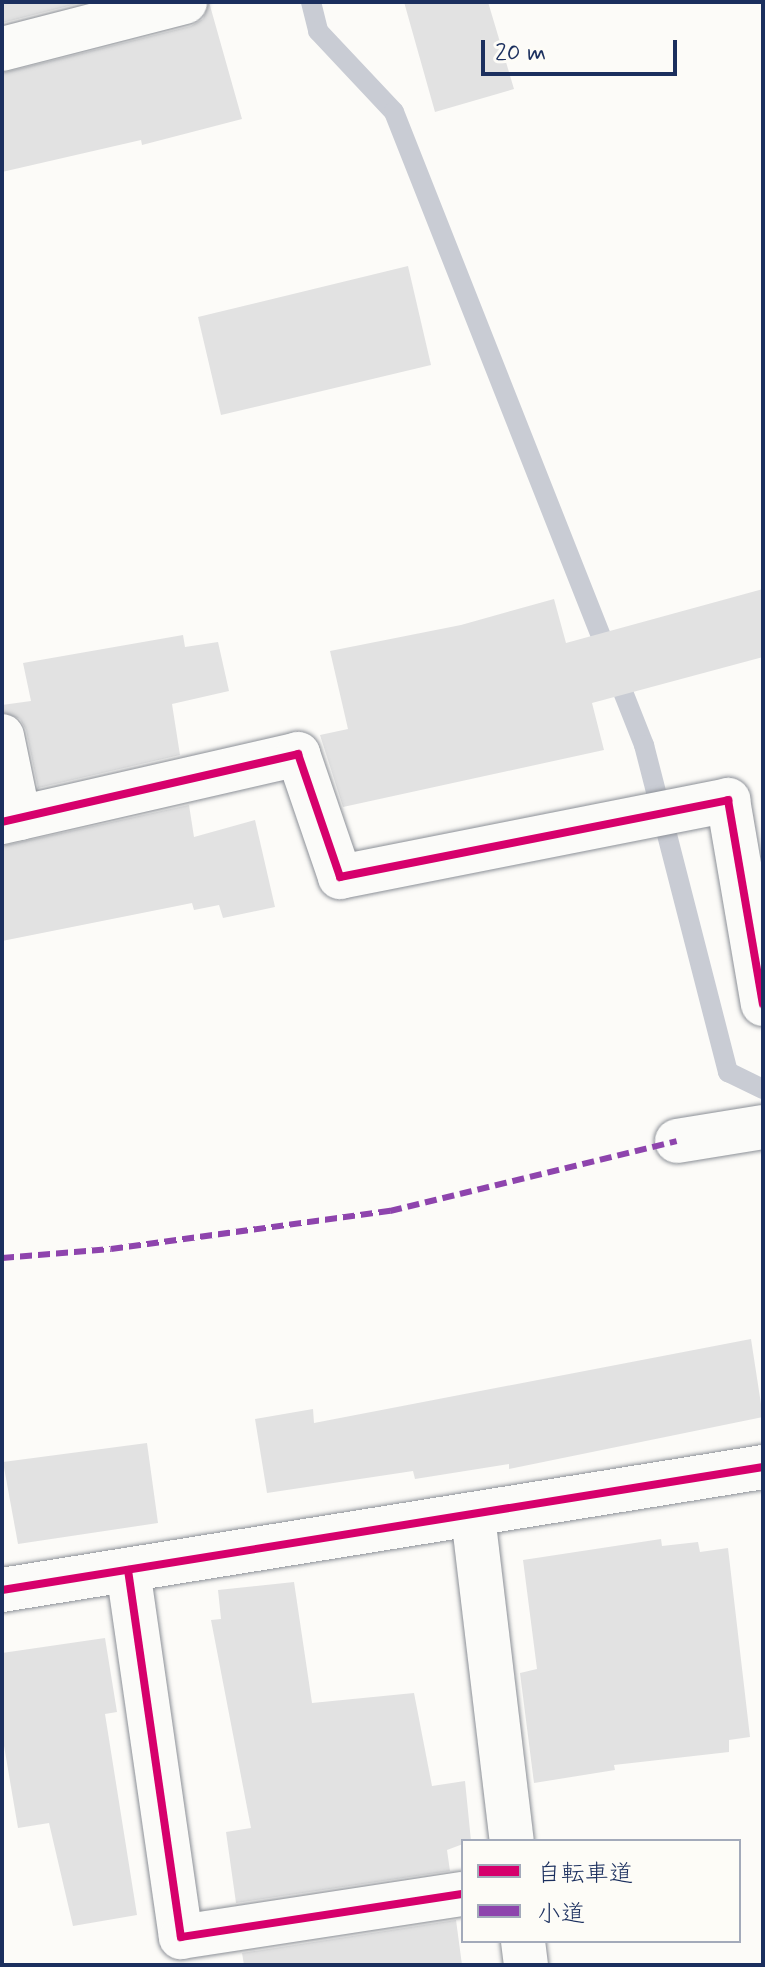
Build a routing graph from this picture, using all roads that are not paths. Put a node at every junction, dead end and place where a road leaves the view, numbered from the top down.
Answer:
1 (185, 2) edge
2 (2, 49) edge
3 (2, 736) edge
4 (10, 820) edge
5 (763, 1004) edge
6 (763, 1127) edge
7 (677, 1141) dead end
8 (763, 1467) edge
9 (473, 1516) junction
10 (128, 1570) junction
11 (2, 1590) edge
12 (512, 1839) edge
13 (461, 1894) edge
14 (523, 1943) edge
15 (526, 1965) edge

1 - 2 street
3 - 4 street
4 - 5 street
6 - 7 street
8 - 9 street
9 - 10 street
9 - 12 street
10 - 11 street
10 - 13 street
14 - 15 street

